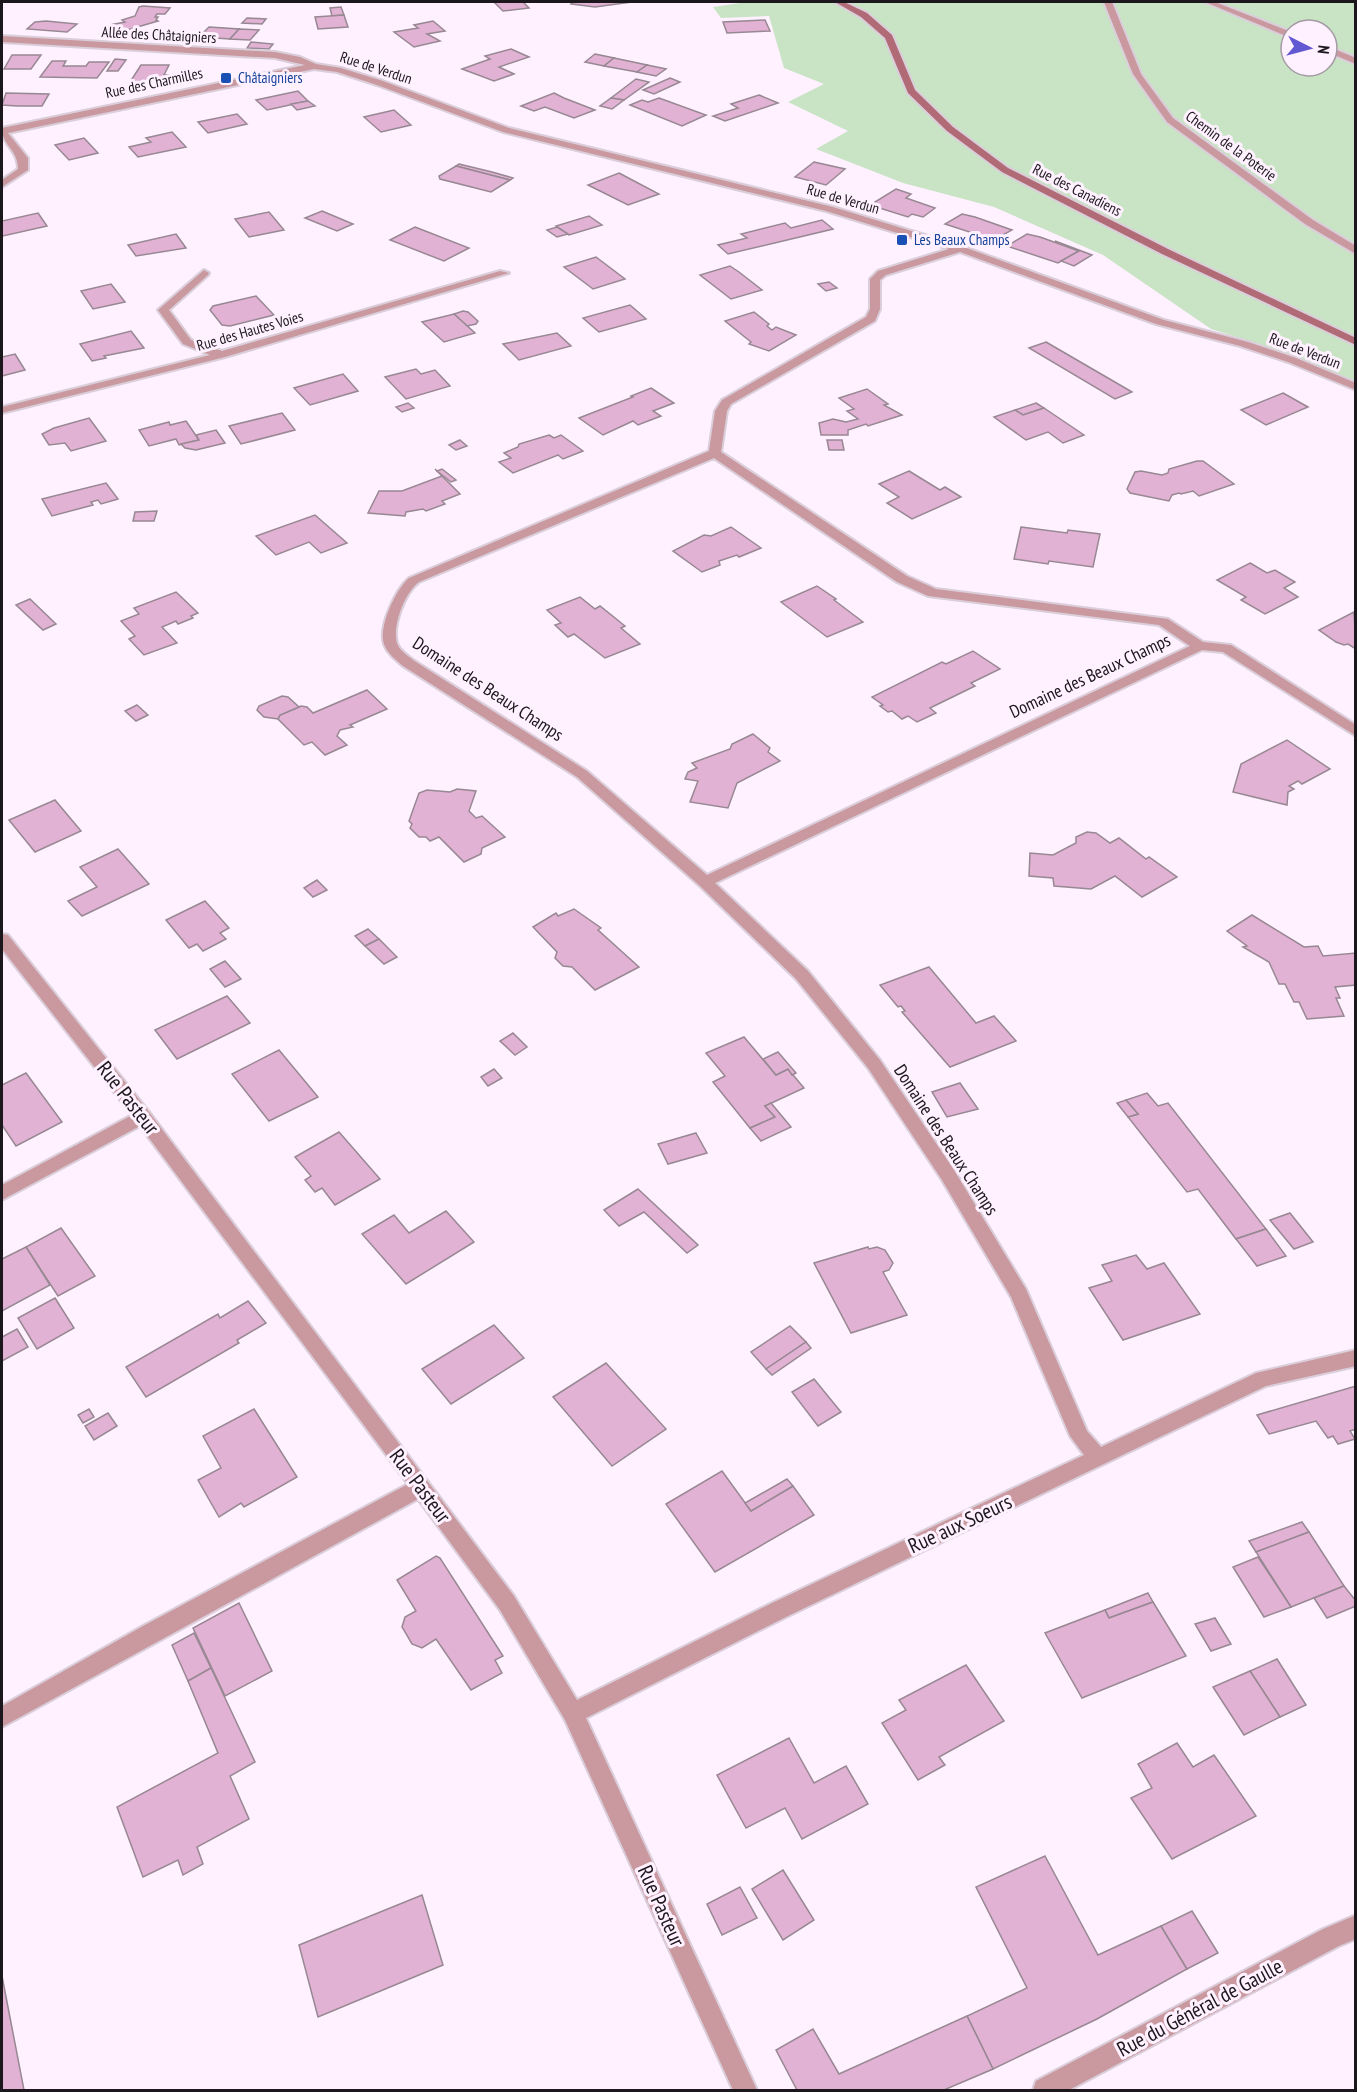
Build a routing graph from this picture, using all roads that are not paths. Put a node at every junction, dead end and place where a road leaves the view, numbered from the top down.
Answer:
1 (839, 2) edge
2 (1108, 2) edge
3 (1209, 2) edge
4 (1279, 30) edge
5 (2, 39) edge
6 (1339, 54) edge
7 (1356, 61) edge
8 (314, 66) junction
9 (2, 131) edge
10 (2, 184) edge
11 (960, 249) junction
12 (1356, 251) edge
13 (204, 273) dead end
14 (504, 273) dead end
15 (1356, 342) edge
16 (221, 356) junction
17 (1356, 387) edge
18 (2, 410) edge
19 (716, 453) junction
20 (1200, 645) junction
21 (1356, 732) edge
22 (705, 882) junction
23 (2, 939) edge
24 (143, 1117) junction
25 (2, 1193) edge
26 (1356, 1358) edge
27 (1099, 1458) junction
28 (421, 1486) junction
29 (573, 1713) junction
30 (2, 1717) edge
31 (1356, 1927) edge
32 (746, 2091) edge
33 (1045, 2091) edge

1 - 15 main road, Rue des Canadiens
2 - 12 street, Chemin de la Poterie
3 - 4 street
5 - 8 street, Allée des Châtaigniers
6 - 7 street
8 - 9 street, Rue des Charmilles
8 - 11 street, Rue de Verdun
9 - 10 street
11 - 17 street, Rue de Verdun
11 - 19 street
13 - 16 street
14 - 16 street, Rue des Hautes Voies
16 - 18 street, Rue des Hautes Voies
19 - 20 street, Domaine des Beaux Champs
19 - 22 street, Domaine des Beaux Champs
20 - 21 street, Domaine des Beaux Champs
20 - 22 street, Domaine des Beaux Champs
22 - 27 street, Domaine des Beaux Champs
23 - 24 street, Rue Pasteur
24 - 25 street
24 - 28 street, Rue Pasteur
26 - 27 street, Rue aux Soeurs
27 - 29 street, Rue aux Soeurs
28 - 29 street, Rue Pasteur
28 - 30 street
29 - 32 street, Rue Pasteur
31 - 33 street, Rue du Général de Gaulle

